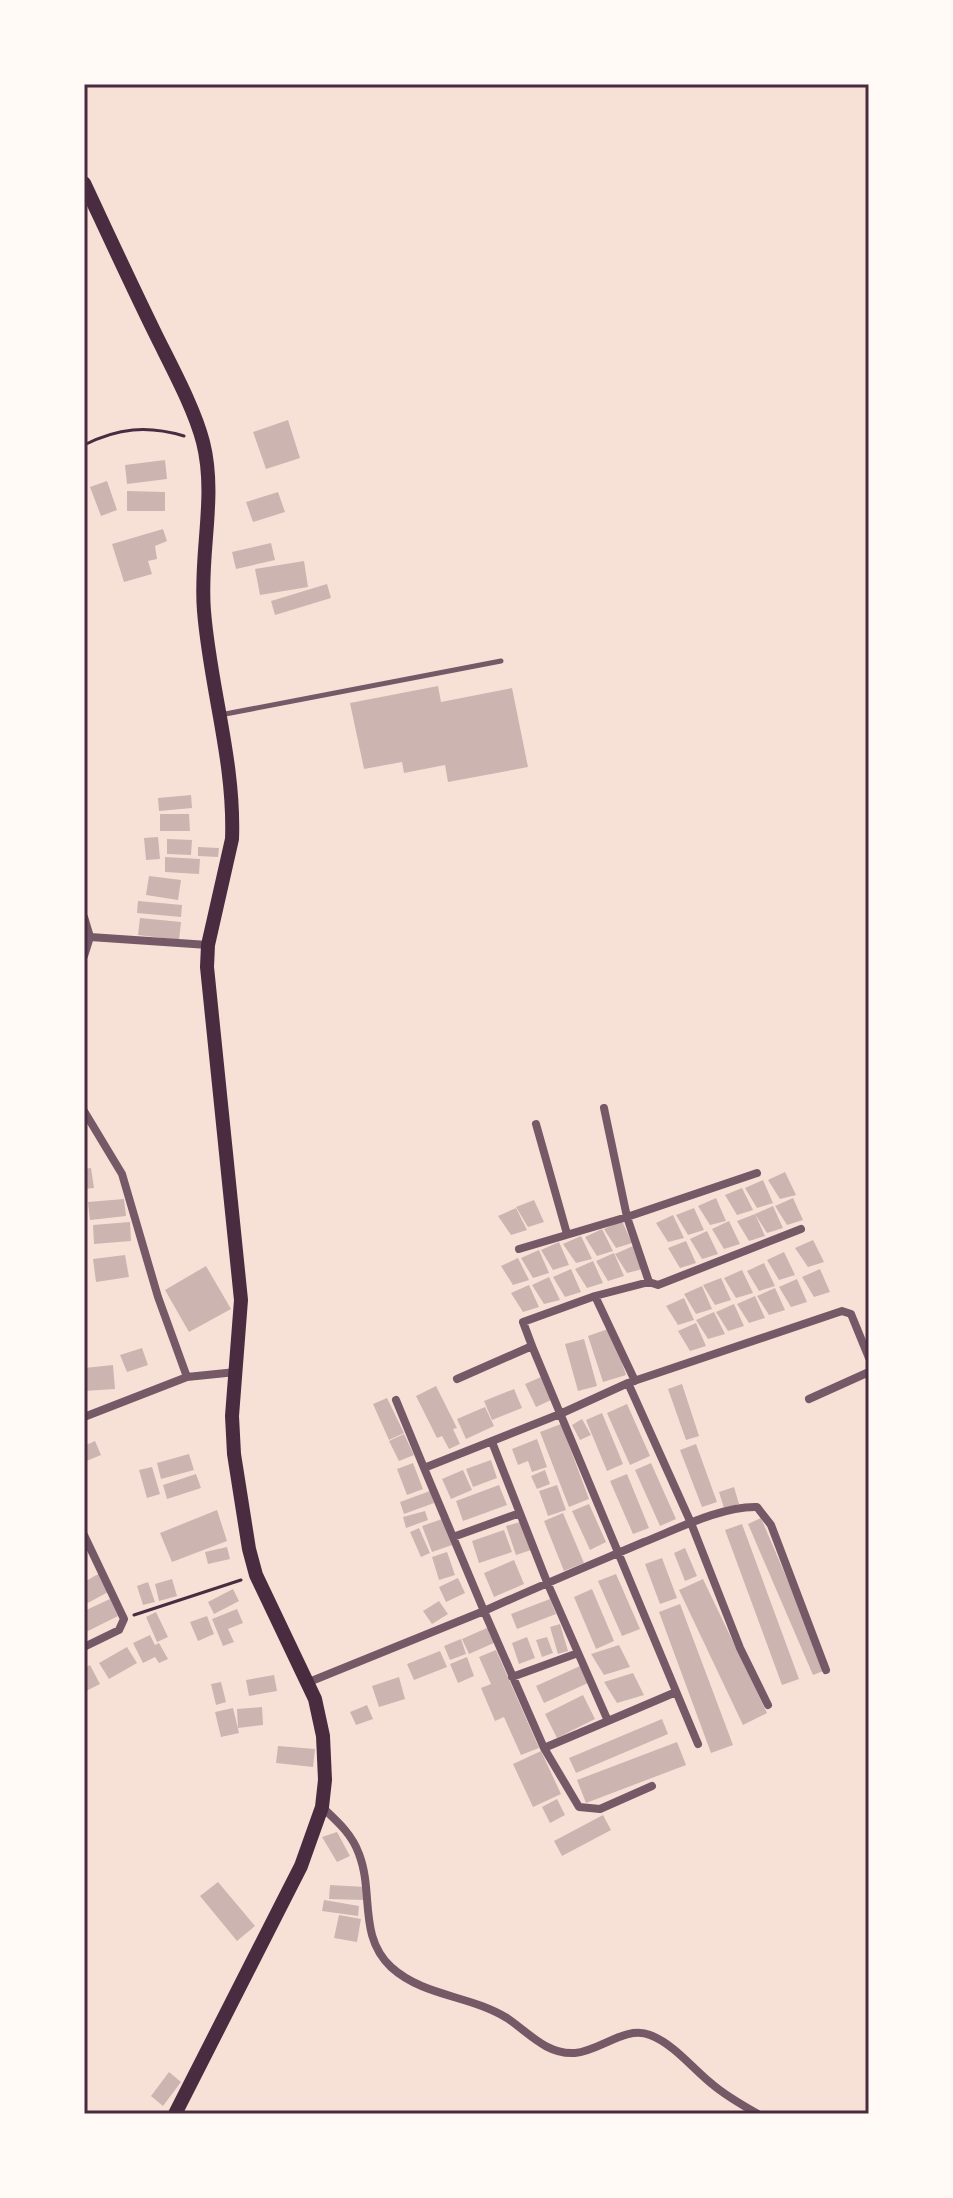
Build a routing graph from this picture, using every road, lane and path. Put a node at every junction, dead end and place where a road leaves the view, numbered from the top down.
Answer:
1 (84, 183) edge
2 (203, 441) junction
3 (84, 445) edge
4 (501, 661) dead end
5 (219, 715) junction
6 (84, 917) edge
7 (90, 937) junction
8 (208, 945) junction
9 (84, 956) edge
10 (604, 1108) dead end
11 (84, 1111) edge
12 (536, 1124) dead end
13 (757, 1173) dead end
14 (627, 1217) junction
15 (801, 1229) dead end
16 (567, 1234) junction
17 (519, 1249) dead end
18 (649, 1282) junction
19 (595, 1296) junction
20 (532, 1346) junction
21 (869, 1358) edge
22 (237, 1372) junction
23 (869, 1372) edge
24 (187, 1377) junction
25 (457, 1379) dead end
26 (632, 1382) junction
27 (809, 1399) dead end
28 (396, 1400) dead end
29 (560, 1414) junction
30 (84, 1417) edge
31 (492, 1442) junction
32 (424, 1468) junction
33 (520, 1513) junction
34 (691, 1523) junction
35 (84, 1535) edge
36 (453, 1537) junction
37 (619, 1553) junction
38 (94, 1558) junction
39 (84, 1563) edge
40 (256, 1575) junction
41 (547, 1582) junction
42 (484, 1611) junction
43 (124, 1619) junction
44 (84, 1647) edge
45 (578, 1653) junction
46 (826, 1670) dead end
47 (512, 1677) junction
48 (309, 1682) junction
49 (676, 1692) junction
50 (768, 1705) dead end
51 (608, 1721) junction
52 (698, 1744) dead end
53 (544, 1748) junction
54 (652, 1786) dead end
55 (322, 1807) junction
56 (175, 2114) edge
57 (758, 2114) edge

1 - 2 main road
2 - 3 path
2 - 5 main road
4 - 5 lane
5 - 8 main road
6 - 7 street
7 - 8 street
7 - 9 street
8 - 22 main road
10 - 14 street
11 - 24 street
12 - 16 street
13 - 14 street
14 - 16 street
14 - 18 street
15 - 18 street
16 - 17 street
18 - 19 street
19 - 20 street
19 - 26 street
20 - 25 street
20 - 29 street
21 - 26 street
22 - 24 street
22 - 40 main road
23 - 27 street
24 - 30 street
26 - 29 street
26 - 34 street
28 - 32 street
29 - 31 street
29 - 37 street
31 - 32 street
31 - 33 street
32 - 36 street
33 - 36 street
33 - 41 street
34 - 37 street
34 - 46 street
34 - 50 street
35 - 38 street
36 - 42 street
37 - 41 street
37 - 49 street
38 - 39 street
38 - 43 street
40 - 43 path
40 - 48 main road
41 - 42 street
41 - 45 street
42 - 47 street
42 - 48 street
43 - 44 street
45 - 47 street
45 - 51 street
47 - 53 street
48 - 55 main road
49 - 51 street
49 - 52 street
51 - 53 street
53 - 54 street
55 - 56 main road
55 - 57 street

